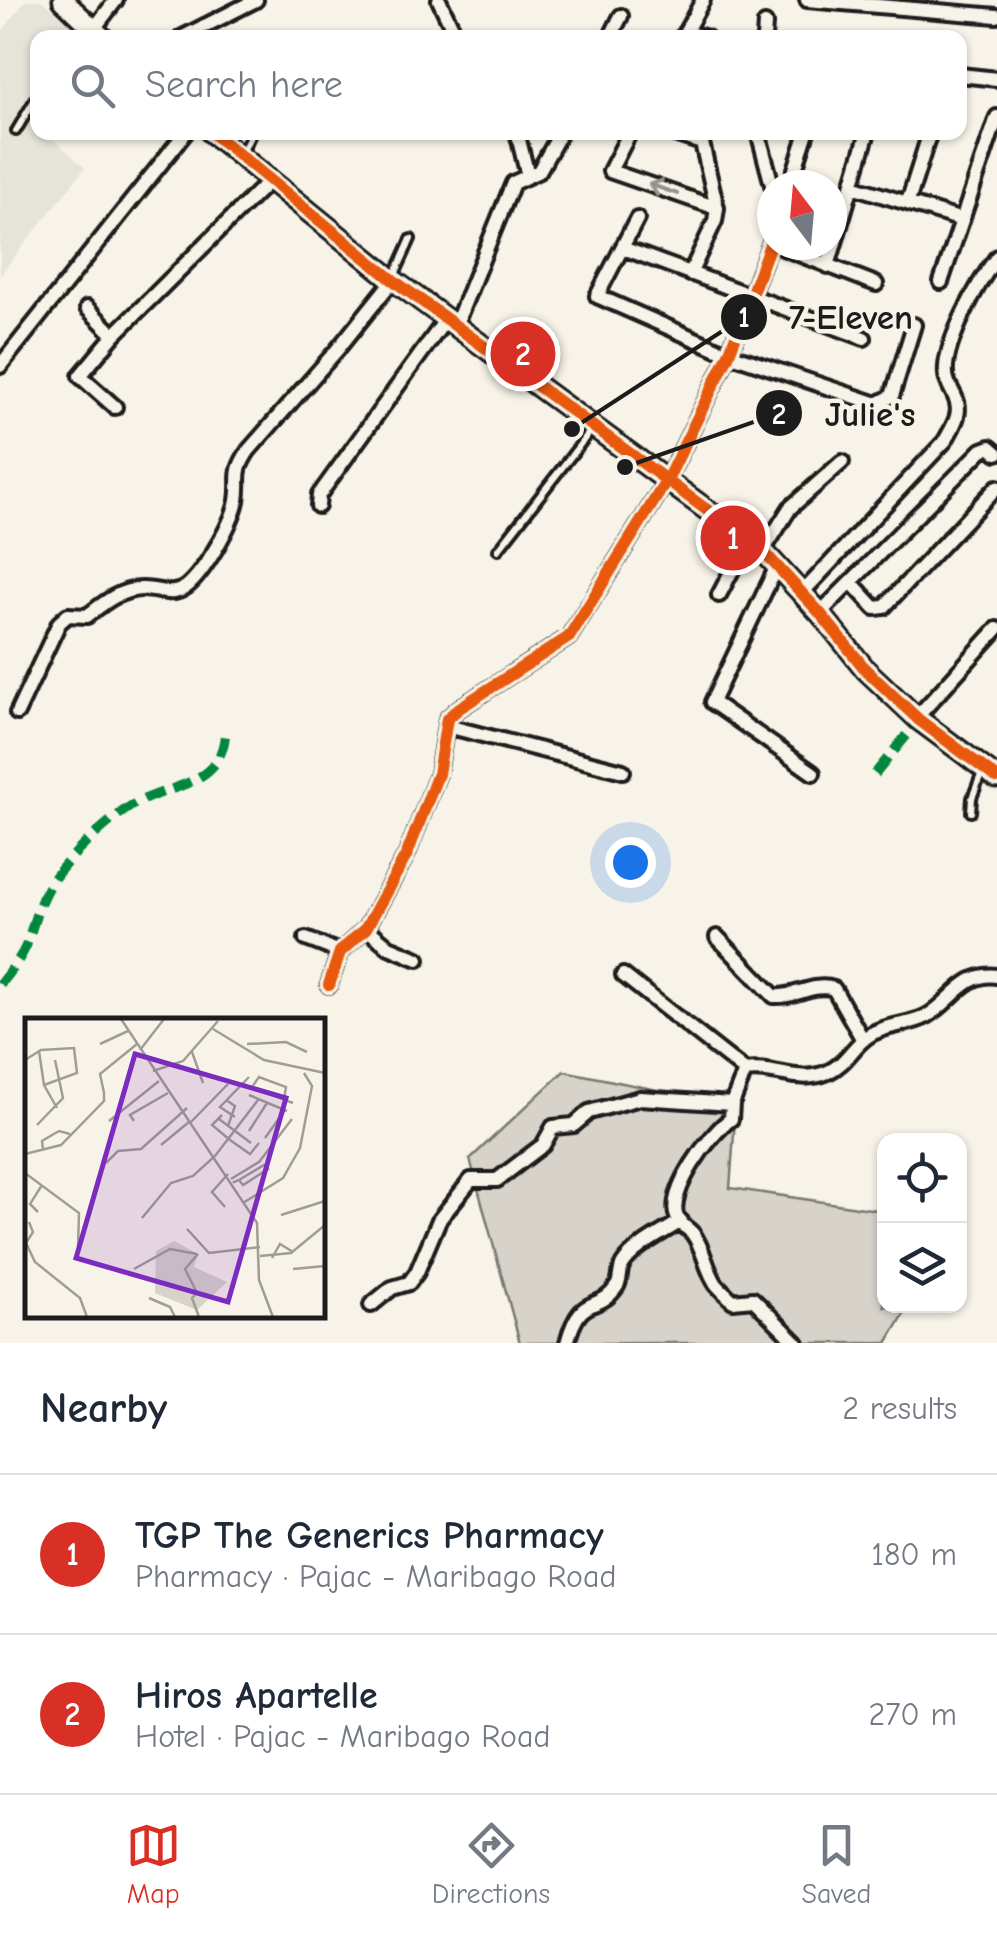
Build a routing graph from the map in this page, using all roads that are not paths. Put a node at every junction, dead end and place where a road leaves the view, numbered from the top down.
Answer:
1 (62, 0) edge
2 (116, 0) edge
3 (256, 0) edge
4 (439, 0) edge
5 (702, 0) edge
6 (807, 0) edge
7 (987, 0) edge
8 (824, 1) edge
9 (877, 3) edge
10 (926, 5) edge
11 (621, 16) dead end
12 (992, 16) edge
13 (88, 30) edge
14 (92, 30) edge
15 (197, 30) edge
16 (453, 30) edge
17 (614, 30) edge
18 (686, 30) edge
19 (967, 76) edge
20 (997, 79) edge
21 (30, 107) edge
22 (997, 116) edge
23 (16, 131) dead end
24 (180, 140) edge
25 (221, 140) edge
26 (248, 140) edge
27 (520, 140) edge
28 (557, 140) edge
29 (626, 140) edge
30 (693, 140) edge
31 (760, 140) edge
32 (804, 140) edge
33 (866, 140) edge
34 (927, 140) edge
35 (240, 156) junction
36 (768, 170) edge
37 (795, 170) edge
38 (528, 176) junction
39 (270, 181) junction
40 (852, 186) junction
41 (908, 202) junction
42 (717, 208) junction
43 (638, 219) dead end
44 (962, 220) junction
45 (412, 239) dead end
46 (623, 248) junction
47 (997, 257) edge
48 (766, 260) edge
49 (813, 260) edge
50 (828, 266) junction
51 (690, 274) junction
52 (393, 280) junction
53 (941, 282) dead end
54 (876, 284) dead end
55 (752, 298) junction
56 (87, 308) dead end
57 (451, 321) junction
58 (914, 325) dead end
59 (114, 334) junction
60 (864, 338) dead end
61 (729, 354) junction
62 (0, 366) edge
63 (115, 407) dead end
64 (594, 427) junction
65 (997, 453) edge
66 (842, 462) dead end
67 (667, 480) junction
68 (997, 487) edge
69 (318, 506) dead end
70 (756, 546) junction
71 (498, 550) dead end
72 (778, 566) junction
73 (851, 582) junction
74 (802, 592) junction
75 (719, 596) dead end
76 (820, 613) junction
77 (997, 629) edge
78 (17, 713) dead end
79 (916, 718) junction
80 (447, 726) junction
81 (623, 771) dead end
82 (813, 773) dead end
83 (990, 774) edge
84 (971, 812) dead end
85 (366, 928) junction
86 (717, 938) dead end
87 (306, 939) dead end
88 (340, 952) junction
89 (418, 959) dead end
90 (624, 975) dead end
91 (997, 976) edge
92 (329, 985) dead end
93 (863, 1040) junction
94 (745, 1071) junction
95 (732, 1104) junction
96 (681, 1221) junction
97 (371, 1305) dead end
98 (567, 1342) edge
99 (796, 1343) edge

1 - 13 street
2 - 14 street
3 - 15 street
4 - 16 street
5 - 18 street
6 - 8 street
7 - 12 street
8 - 9 street
9 - 10 street
10 - 12 street
11 - 17 street
19 - 20 street
21 - 23 lane
22 - 44 street
24 - 62 street
25 - 35 street
26 - 35 lane
27 - 38 street
28 - 38 street
42 -> 29 street
30 - 42 street
31 - 36 street
32 - 37 street
33 - 40 street
34 - 41 street
35 - 39 street
38 - 57 street
39 - 52 street
39 - 59 street
40 - 41 street
40 - 50 street
41 - 44 street
42 - 51 street
43 - 46 street
44 - 53 street
45 - 52 lane
46 - 51 street
46 - 61 street
47 - 74 street
48 - 55 street
49 - 50 street
50 - 54 street
51 - 55 street
52 - 57 street
52 - 78 street
55 - 60 street
55 - 61 street
56 - 59 street
57 - 64 street
57 - 69 street
58 - 61 street
59 - 63 street
61 - 67 street
64 - 67 street
64 - 71 lane
65 - 73 street
66 - 70 street
67 - 70 street
67 - 80 street
68 - 73 street
70 - 72 street
70 - 75 street
72 - 74 street
72 - 82 street
73 - 76 street
74 - 76 street
76 - 79 street
77 - 79 street
79 - 83 street
80 - 81 street
80 - 85 street
83 - 84 lane
85 - 88 street
85 - 89 street
86 - 93 street
87 - 88 street
88 - 92 street
90 - 94 street
91 - 93 street
93 - 94 street
94 - 95 street
95 - 96 street
95 - 97 street
96 - 98 street
96 - 99 street

